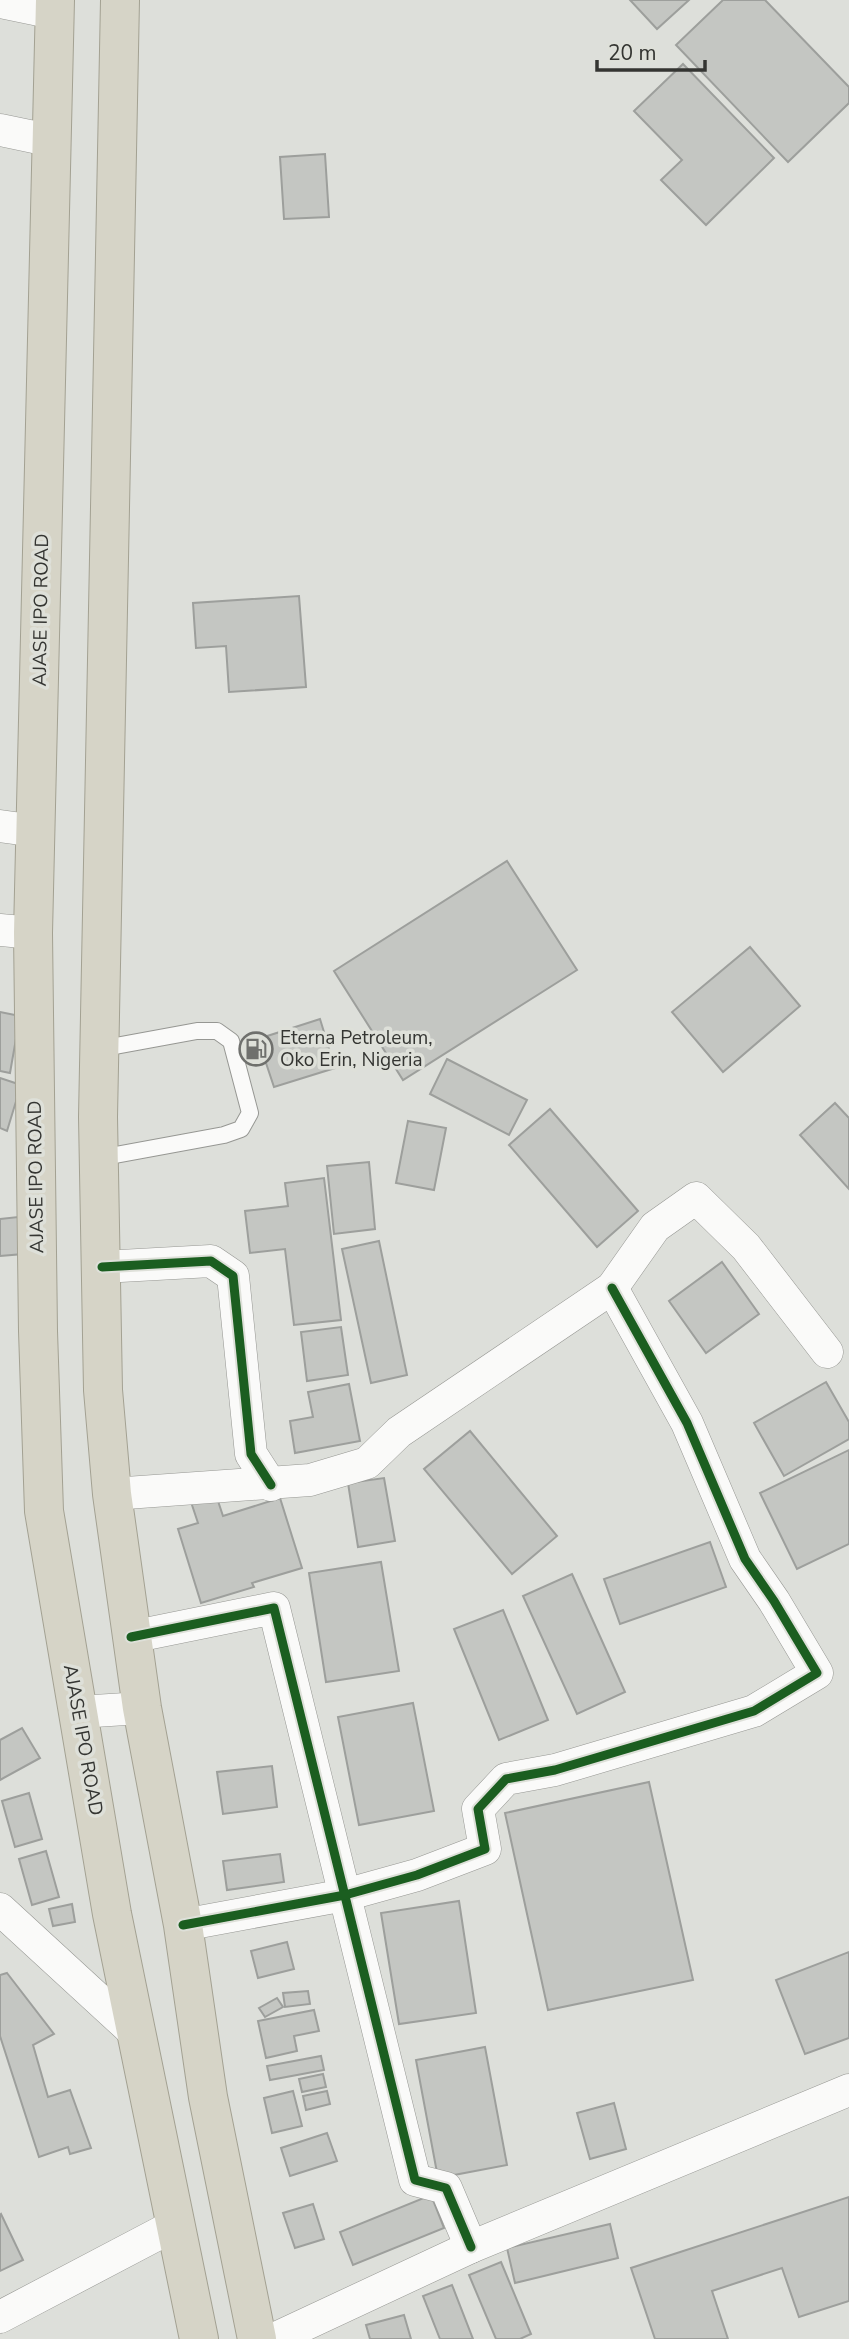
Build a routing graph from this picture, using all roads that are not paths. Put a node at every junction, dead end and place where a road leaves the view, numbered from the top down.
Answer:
1 (121, 0) edge
2 (0, 2) edge
3 (54, 7) edge
4 (0, 130) edge
5 (53, 141) junction
6 (18, 829) edge
7 (17, 931) edge
8 (99, 1049) junction
9 (99, 1158) junction
10 (102, 1267) junction
11 (612, 1288) junction
12 (827, 1352) dead end
13 (271, 1485) junction
14 (112, 1494) junction
15 (131, 1637) junction
16 (142, 1708) junction
17 (78, 1712) junction
18 (345, 1895) junction
19 (0, 1909) edge
20 (183, 1926) junction
21 (136, 2034) junction
22 (849, 2090) edge
23 (175, 2225) junction
24 (471, 2247) junction
25 (0, 2317) edge
26 (199, 2339) edge
27 (257, 2339) edge
28 (274, 2339) edge

1 - 8 highway
2 - 3 street
3 - 5 highway, AJASE IPO ROAD
4 - 5 street
5 - 6 highway, AJASE IPO ROAD
6 - 7 highway, AJASE IPO ROAD
7 - 17 highway, AJASE IPO ROAD
8 - 9 highway
8 - 9 lane
9 - 10 highway
10 - 13 street
10 - 14 highway
11 - 12 street
11 - 13 street
11 - 18 street
13 - 14 street
14 - 15 highway
15 - 16 highway
15 - 18 street
16 - 17 street
16 - 20 highway
17 - 21 highway, AJASE IPO ROAD
18 - 20 street
18 - 24 street
19 - 21 street
20 - 27 highway
21 - 23 highway, AJASE IPO ROAD
22 - 24 street
23 - 25 street
23 - 26 highway, AJASE IPO ROAD
24 - 28 street

